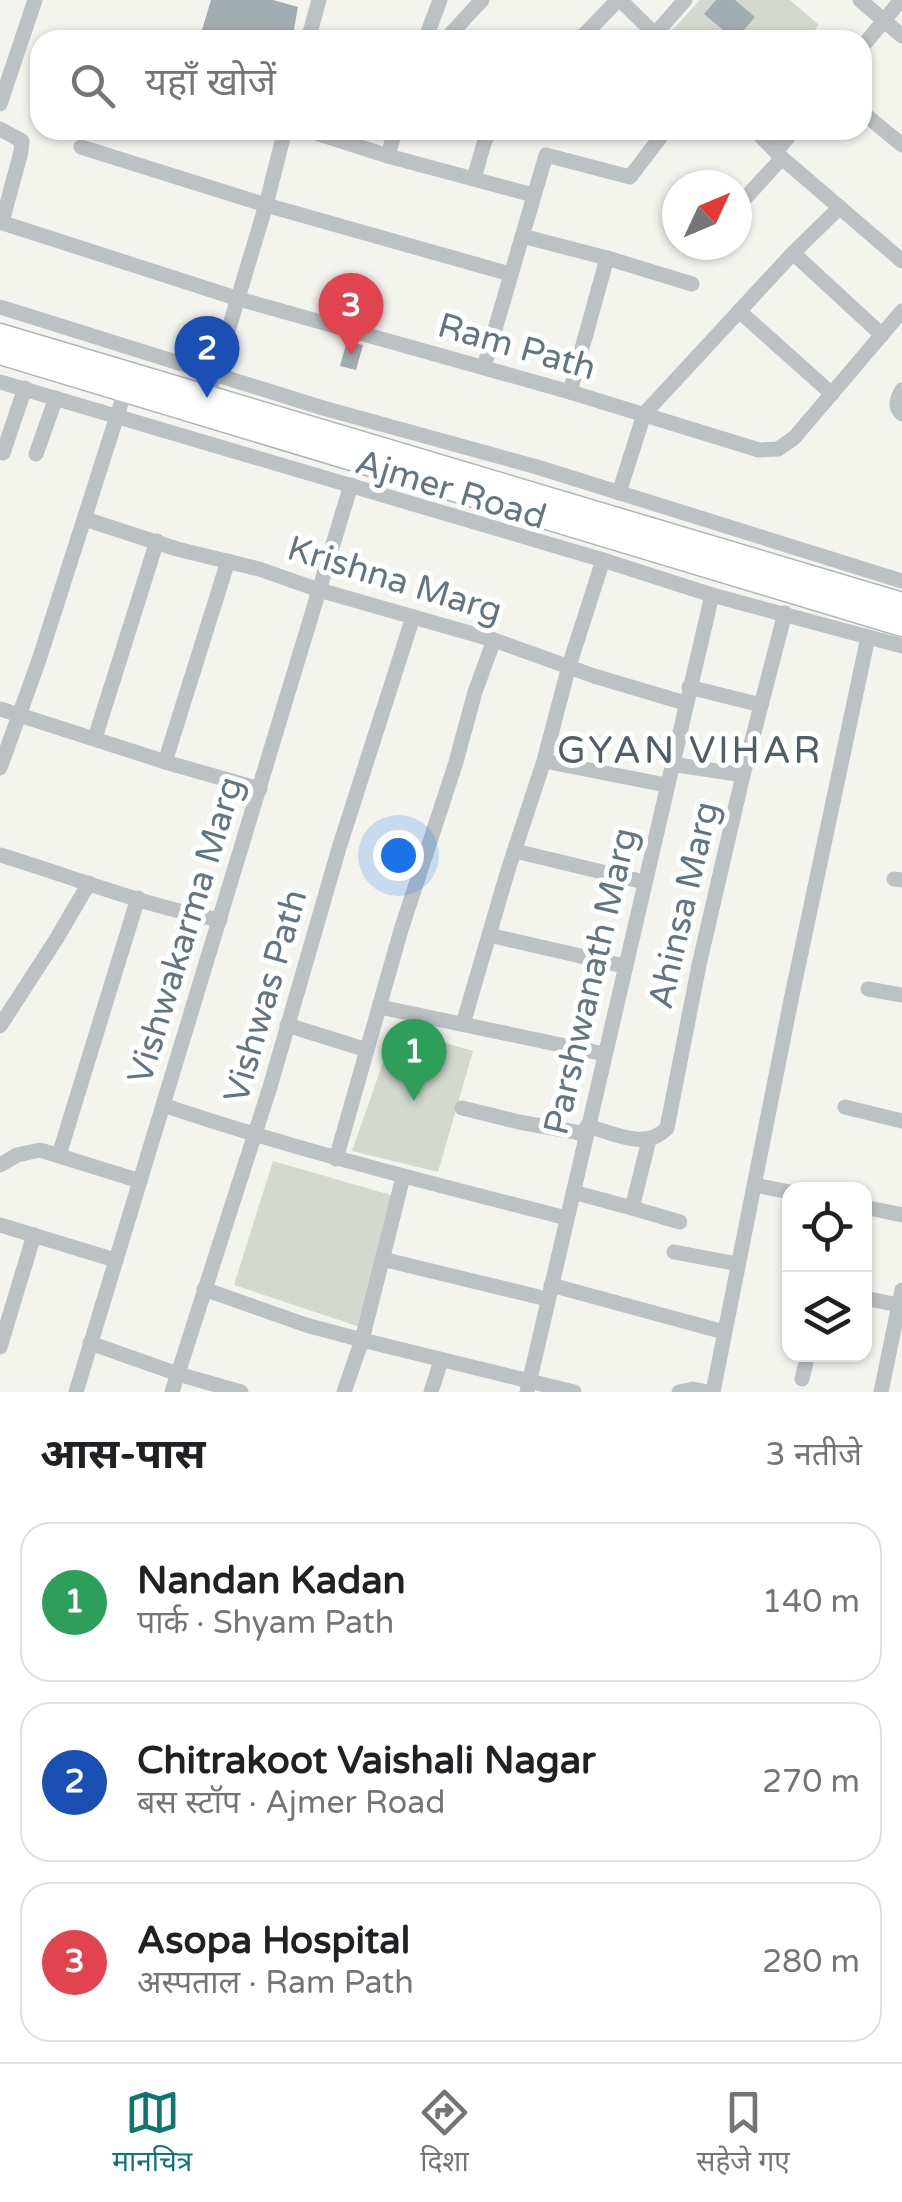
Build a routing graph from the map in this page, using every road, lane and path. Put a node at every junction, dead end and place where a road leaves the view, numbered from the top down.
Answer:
1 (35, 0) edge
2 (318, 0) edge
3 (440, 0) edge
4 (482, 0) edge
5 (619, 0) edge
6 (686, 0) edge
7 (860, 0) edge
8 (901, 0) edge
9 (883, 21) junction
10 (310, 30) edge
11 (428, 30) edge
12 (454, 30) edge
13 (588, 30) edge
14 (651, 30) edge
15 (663, 30) edge
16 (872, 35) edge
17 (902, 36) edge
18 (22, 39) junction
19 (30, 41) edge
20 (0, 104) edge
21 (872, 120) edge
22 (0, 129) edge
23 (282, 140) edge
24 (338, 140) edge
25 (393, 140) edge
26 (485, 140) edge
27 (658, 140) edge
28 (765, 140) edge
29 (788, 140) edge
30 (902, 144) edge
31 (81, 147) dead end
32 (779, 154) junction
33 (388, 156) junction
34 (474, 178) junction
35 (752, 189) edge
36 (533, 195) junction
37 (266, 205) junction
38 (840, 207) junction
39 (1, 222) edge
40 (522, 236) junction
41 (793, 253) junction
42 (607, 258) junction
43 (902, 262) edge
44 (510, 274) junction
45 (692, 284) dead end
46 (239, 299) junction
47 (0, 307) edge
48 (739, 311) junction
49 (902, 312) edge
50 (0, 335) edge
51 (882, 335) junction
52 (0, 353) edge
53 (484, 368) junction
54 (215, 375) junction
55 (0, 382) edge
56 (25, 388) junction
57 (902, 390) edge
58 (124, 391) junction
59 (570, 392) junction
60 (832, 394) junction
61 (56, 398) junction
62 (204, 406) junction
63 (644, 414) junction
64 (902, 414) edge
65 (117, 416) junction
66 (190, 438) junction
67 (3, 453) dead end
68 (36, 454) dead end
69 (352, 486) junction
70 (620, 493) junction
71 (85, 519) junction
72 (157, 541) junction
73 (603, 560) junction
74 (228, 561) junction
75 (902, 581) edge
76 (319, 590) junction
77 (712, 595) junction
78 (902, 604) edge
79 (785, 614) junction
80 (413, 617) junction
81 (902, 625) edge
82 (868, 637) junction
83 (494, 640) junction
84 (902, 646) edge
85 (568, 666) junction
86 (687, 696) junction
87 (762, 705) junction
88 (0, 709) edge
89 (19, 715) junction
90 (94, 738) junction
91 (544, 761) junction
92 (165, 762) junction
93 (671, 764) junction
94 (0, 768) edge
95 (742, 775) junction
96 (666, 785) junction
97 (260, 789) junction
98 (515, 851) junction
99 (0, 855) edge
100 (644, 882) junction
101 (88, 883) junction
102 (138, 898) junction
103 (220, 920) junction
104 (489, 935) junction
105 (624, 966) junction
106 (868, 989) dead end
107 (902, 995) edge
108 (380, 1007) junction
109 (463, 1024) junction
110 (288, 1025) junction
111 (0, 1026) edge
112 (367, 1050) junction
113 (604, 1054) junction
114 (163, 1106) junction
115 (845, 1107) dead end
116 (462, 1108) dead end
117 (902, 1120) edge
118 (587, 1130) junction
119 (255, 1136) junction
120 (649, 1140) junction
121 (59, 1155) junction
122 (336, 1159) junction
123 (0, 1165) edge
124 (403, 1176) junction
125 (140, 1181) junction
126 (754, 1185) junction
127 (782, 1190) edge
128 (572, 1192) junction
129 (632, 1208) junction
130 (872, 1209) edge
131 (902, 1215) edge
132 (566, 1218) junction
133 (680, 1222) dead end
134 (0, 1224) edge
135 (34, 1235) junction
136 (674, 1252) dead end
137 (382, 1259) junction
138 (116, 1260) junction
139 (738, 1264) junction
140 (204, 1290) junction
141 (549, 1292) junction
142 (872, 1298) edge
143 (900, 1298) edge
144 (724, 1332) junction
145 (362, 1340) junction
146 (90, 1343) junction
147 (0, 1347) edge
148 (441, 1361) junction
149 (806, 1362) edge
150 (894, 1371) edge
151 (178, 1374) junction
152 (802, 1379) dead end
153 (528, 1386) edge
154 (76, 1392) edge
155 (172, 1392) edge
156 (241, 1392) edge
157 (344, 1392) edge
158 (431, 1392) edge
159 (574, 1392) edge
160 (679, 1392) edge
161 (710, 1392) edge
162 (881, 1392) edge

1 - 18 street
2 - 10 street
3 - 11 street
4 - 12 street
5 - 13 street
5 - 14 street
6 - 15 street
7 - 9 street
8 - 9 street
9 - 16 street
9 - 17 street
18 - 19 street
18 - 20 street
21 - 30 street
22 - 39 street
23 - 37 street
24 - 33 street
25 - 33 street
26 - 34 street
27 - 36 street
28 - 32 street
29 - 32 street
31 - 37 street
32 - 35 street
32 - 38 street
33 - 34 street
34 - 36 street
36 - 40 street
37 - 44 street
37 - 46 street
38 - 41 street
38 - 43 street
39 - 46 street, Ram Path
40 - 42 street
40 - 44 street
41 - 48 street
41 - 51 street
42 - 45 street
42 - 59 street
44 - 53 street
46 - 53 street, Ram Path
46 - 54 street
47 - 54 street
48 - 60 street
48 - 63 street
49 - 51 street
50 - 62 highway, Ajmer Road
51 - 60 street
52 - 58 highway, Ajmer Road
53 - 59 street, Ram Path
54 - 62 street
54 - 70 street
55 - 56 street
56 - 61 street
56 - 67 street
57 - 64 street
58 - 62 highway, Ajmer Road
58 - 65 street
59 - 63 street, Ram Path
60 - 63 street, Ram Path
61 - 65 street
61 - 68 street
62 - 66 street
62 - 78 highway, Ajmer Road
62 - 81 highway, Ajmer Road
63 - 70 street
65 - 66 street
65 - 71 street
66 - 69 street
69 - 73 street
69 - 76 street, Vishwakarma Marg
70 - 75 street
71 - 72 street, Krishna Marg
71 - 89 street
72 - 74 street, Krishna Marg
72 - 90 street
73 - 77 street
73 - 85 street
74 - 76 street, Krishna Marg
74 - 92 street
76 - 80 street, Krishna Marg
76 - 97 street, Vishwakarma Marg
77 - 79 street
77 - 86 street, Parshwanath Marg
79 - 82 street
79 - 87 street, Ahinsa Marg
80 - 83 street, Krishna Marg
80 - 110 street, Vishwas Path
82 - 84 street
82 - 126 street
83 - 85 street, Krishna Marg
83 - 108 street
85 - 86 street, Krishna Marg
85 - 91 street
86 - 87 street, Krishna Marg
86 - 93 street, Parshwanath Marg
87 - 95 street, Ahinsa Marg
88 - 89 street
89 - 90 street
89 - 94 street
90 - 92 street
91 - 96 street
91 - 98 street
92 - 97 street
93 - 95 street
93 - 96 street, Parshwanath Marg
95 - 120 street, Ahinsa Marg
96 - 100 street, Parshwanath Marg
97 - 103 street, Vishwakarma Marg
98 - 100 street
98 - 104 street
99 - 101 street
100 - 105 street, Parshwanath Marg
101 - 102 street
101 - 111 street
102 - 103 street
102 - 121 street
103 - 114 street, Vishwakarma Marg
104 - 105 street
104 - 109 street
105 - 113 street, Parshwanath Marg
106 - 107 street
108 - 109 street
108 - 112 street
109 - 113 street
110 - 112 street
110 - 119 street, Vishwas Path
112 - 122 street
113 - 118 street, Parshwanath Marg
114 - 119 street
114 - 125 street, Vishwakarma Marg
115 - 117 street
116 - 118 street
118 - 120 street
118 - 128 street, Parshwanath Marg
119 - 122 street
119 - 140 street, Vishwas Path
120 - 129 street, Ahinsa Marg
121 - 123 street
121 - 125 street
122 - 124 street
124 - 132 street
124 - 137 street
125 - 138 street, Vishwakarma Marg
126 - 127 street
126 - 139 street
128 - 129 street
128 - 132 street, Parshwanath Marg
129 - 133 street
130 - 131 street
132 - 141 street, Parshwanath Marg
134 - 135 street
135 - 138 street
135 - 147 street
136 - 139 street
137 - 141 street
137 - 145 street
138 - 146 street, Vishwakarma Marg
139 - 144 street
140 - 145 street
140 - 151 street, Vishwas Path
141 - 144 street
141 - 153 street, Parshwanath Marg
142 - 143 street
143 - 150 street
144 - 161 street
145 - 148 street
145 - 157 street
146 - 151 street
146 - 154 street, Vishwakarma Marg
148 - 153 street
148 - 158 street
149 - 152 street
150 - 162 street
151 - 155 street, Vishwas Path
151 - 156 street
153 - 159 street
160 - 161 street

